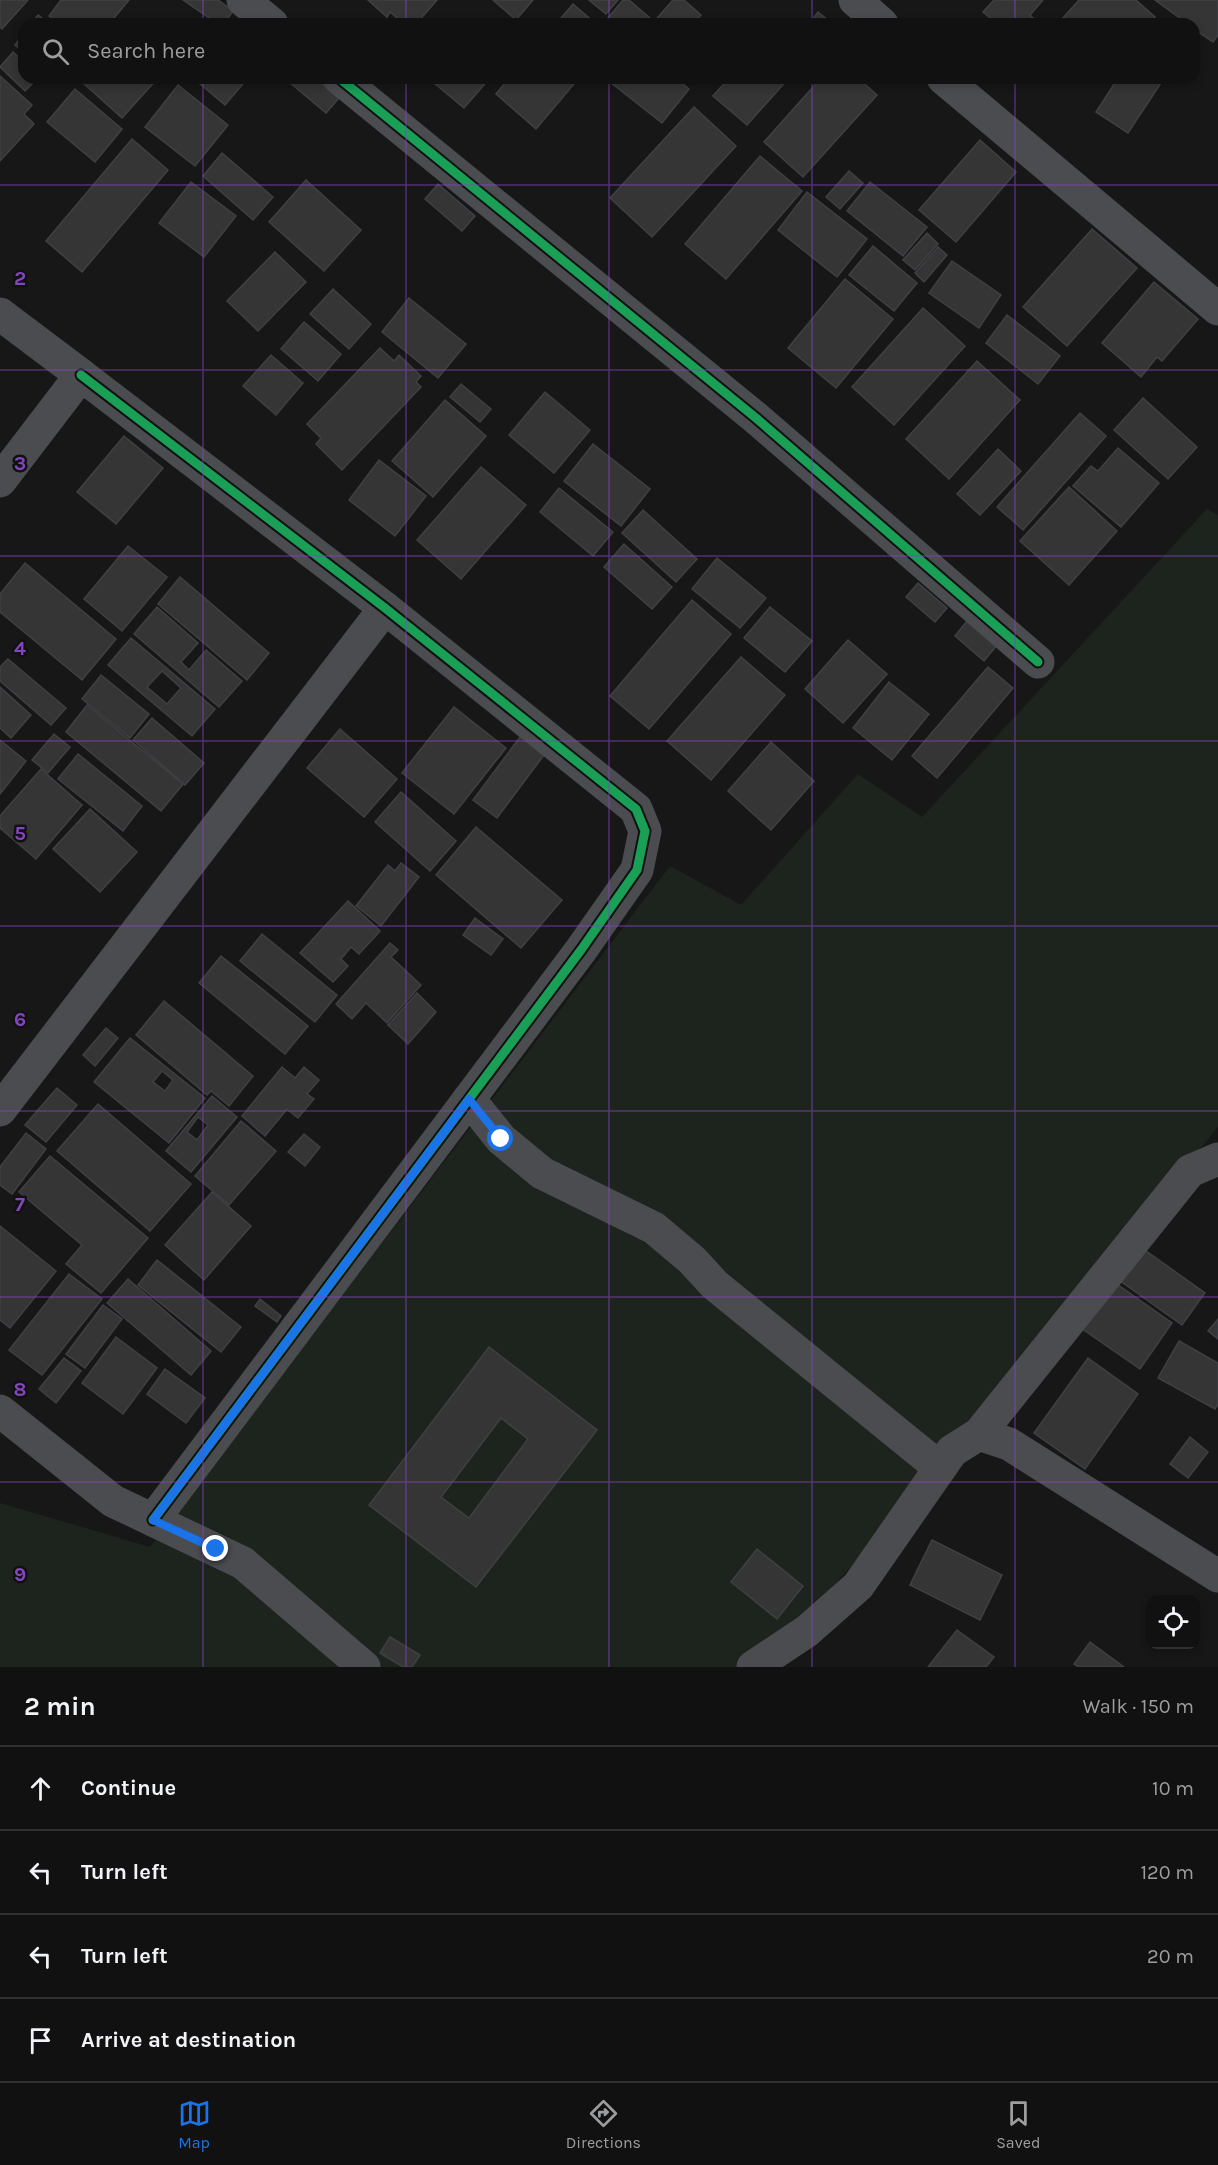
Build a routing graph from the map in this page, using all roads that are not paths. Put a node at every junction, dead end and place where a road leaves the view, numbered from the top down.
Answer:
1 (243, 0) edge
2 (855, 0) edge
3 (265, 18) edge
4 (875, 18) edge
5 (346, 84) edge
6 (951, 84) edge
7 (1218, 309) edge
8 (0, 314) edge
9 (81, 375) junction
10 (0, 481) edge
11 (386, 608) junction
12 (1038, 662) dead end
13 (469, 1099) junction
14 (0, 1110) edge
15 (1218, 1159) edge
16 (0, 1411) edge
17 (979, 1434) junction
18 (940, 1467) junction
19 (153, 1520) junction
20 (1218, 1576) edge
21 (364, 1667) edge
22 (753, 1667) edge

1 - 3 street
2 - 4 street
5 - 12 street
6 - 7 street
8 - 9 street
9 - 10 street
9 - 11 street
11 - 13 street
11 - 14 street
13 - 18 street
13 - 19 street
15 - 17 street
16 - 19 street
17 - 18 street
17 - 20 street
18 - 22 street
19 - 21 street

